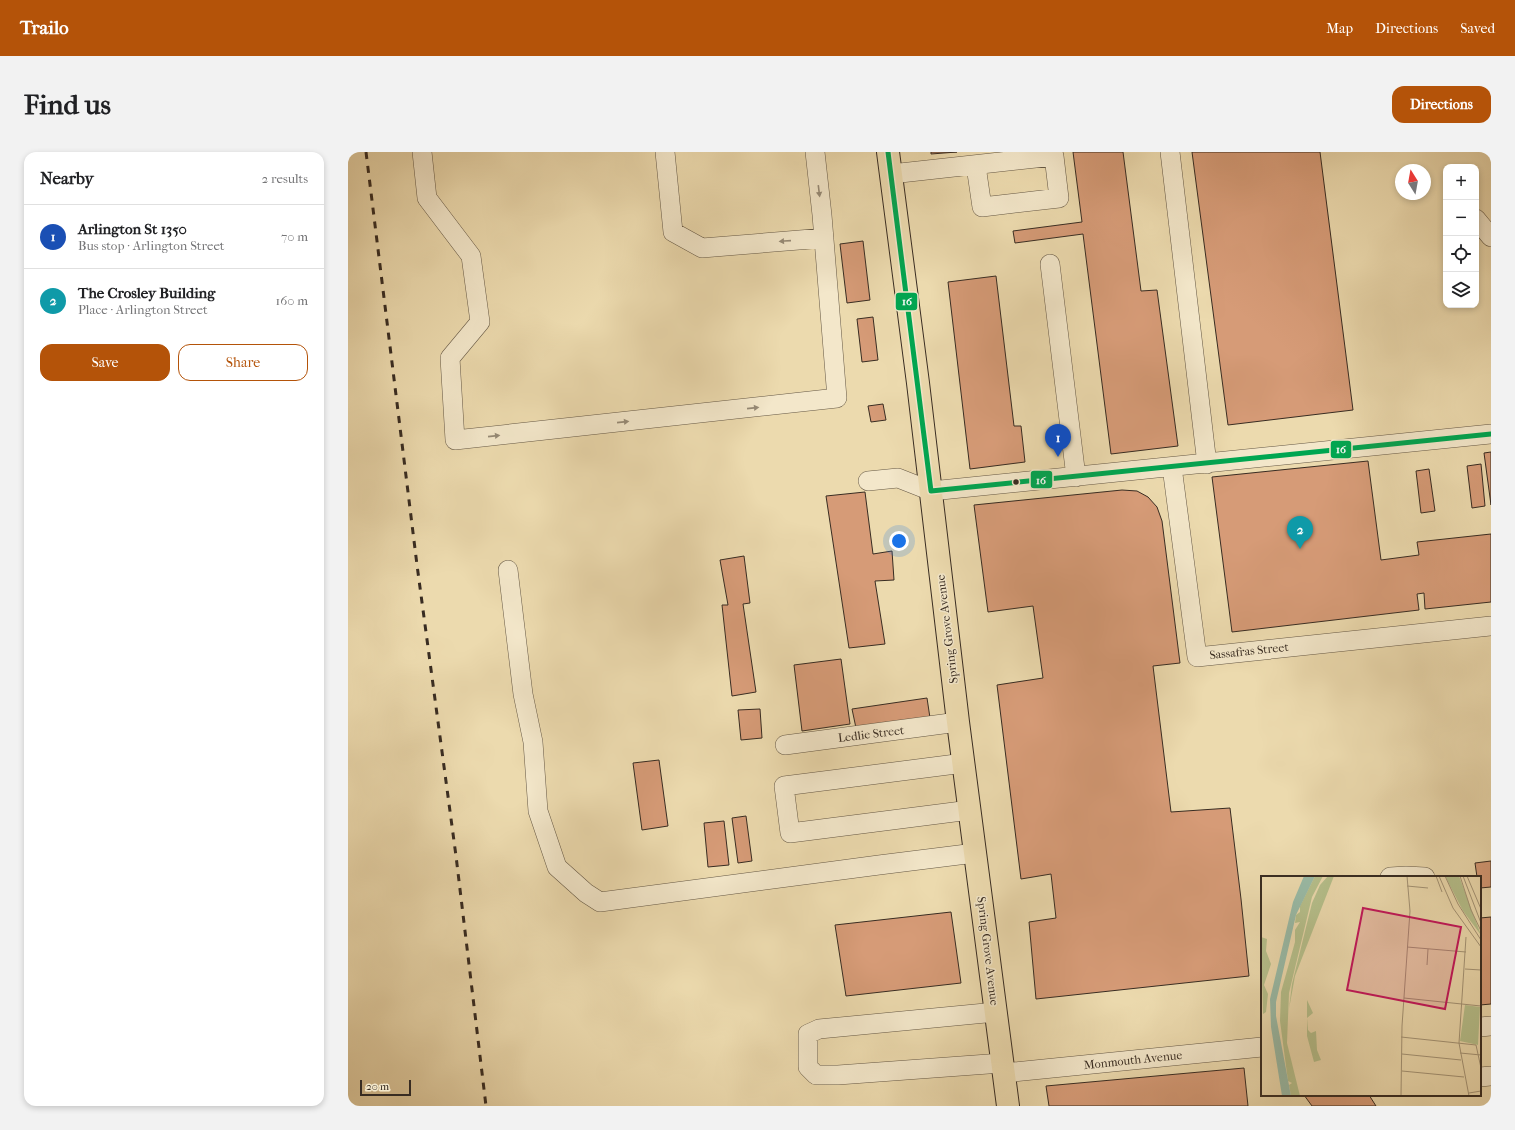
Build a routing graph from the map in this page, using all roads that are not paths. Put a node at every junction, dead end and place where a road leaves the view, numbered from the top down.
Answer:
1 (422, 152) edge
2 (665, 152) edge
3 (815, 152) edge
4 (888, 152) edge
5 (1170, 152) edge
6 (976, 166) dead end
7 (891, 174) junction
8 (1479, 223) edge
9 (1491, 237) edge
10 (824, 238) junction
11 (1050, 264) dead end
12 (1491, 434) edge
13 (1207, 464) junction
14 (1172, 467) junction
15 (1076, 477) junction
16 (868, 481) dead end
17 (931, 491) junction
18 (508, 570) dead end
19 (1491, 626) edge
20 (958, 722) junction
21 (785, 745) dead end
22 (964, 763) junction
23 (970, 810) junction
24 (976, 853) junction
25 (996, 1012) junction
26 (1491, 1026) edge
27 (1481, 1027) edge
28 (1261, 1047) edge
29 (1003, 1068) junction
30 (1491, 1076) edge
31 (1481, 1077) edge
32 (1008, 1106) edge

1 -> 10 street
10 -> 2 street
3 -> 10 street
4 - 7 main road, Spring Grove Avenue
5 - 13 street
6 - 7 street
7 - 17 main road, Spring Grove Avenue
8 - 9 street
11 - 15 street
12 - 13 street
13 - 14 street
14 - 15 street
14 - 19 street, Sassafras Street
15 - 17 street
16 - 17 street
17 - 20 main road, Spring Grove Avenue
18 - 24 street
20 - 21 street, Ledlie Street
20 - 22 main road, Spring Grove Avenue
22 - 23 main road, Spring Grove Avenue
22 - 23 street
23 - 24 main road, Spring Grove Avenue
24 - 25 main road, Spring Grove Avenue
25 - 29 main road, Spring Grove Avenue
25 - 29 street, Monmouth Avenue
26 - 27 street
28 - 29 street, Monmouth Avenue
29 - 32 main road, Spring Grove Avenue
30 - 31 street

